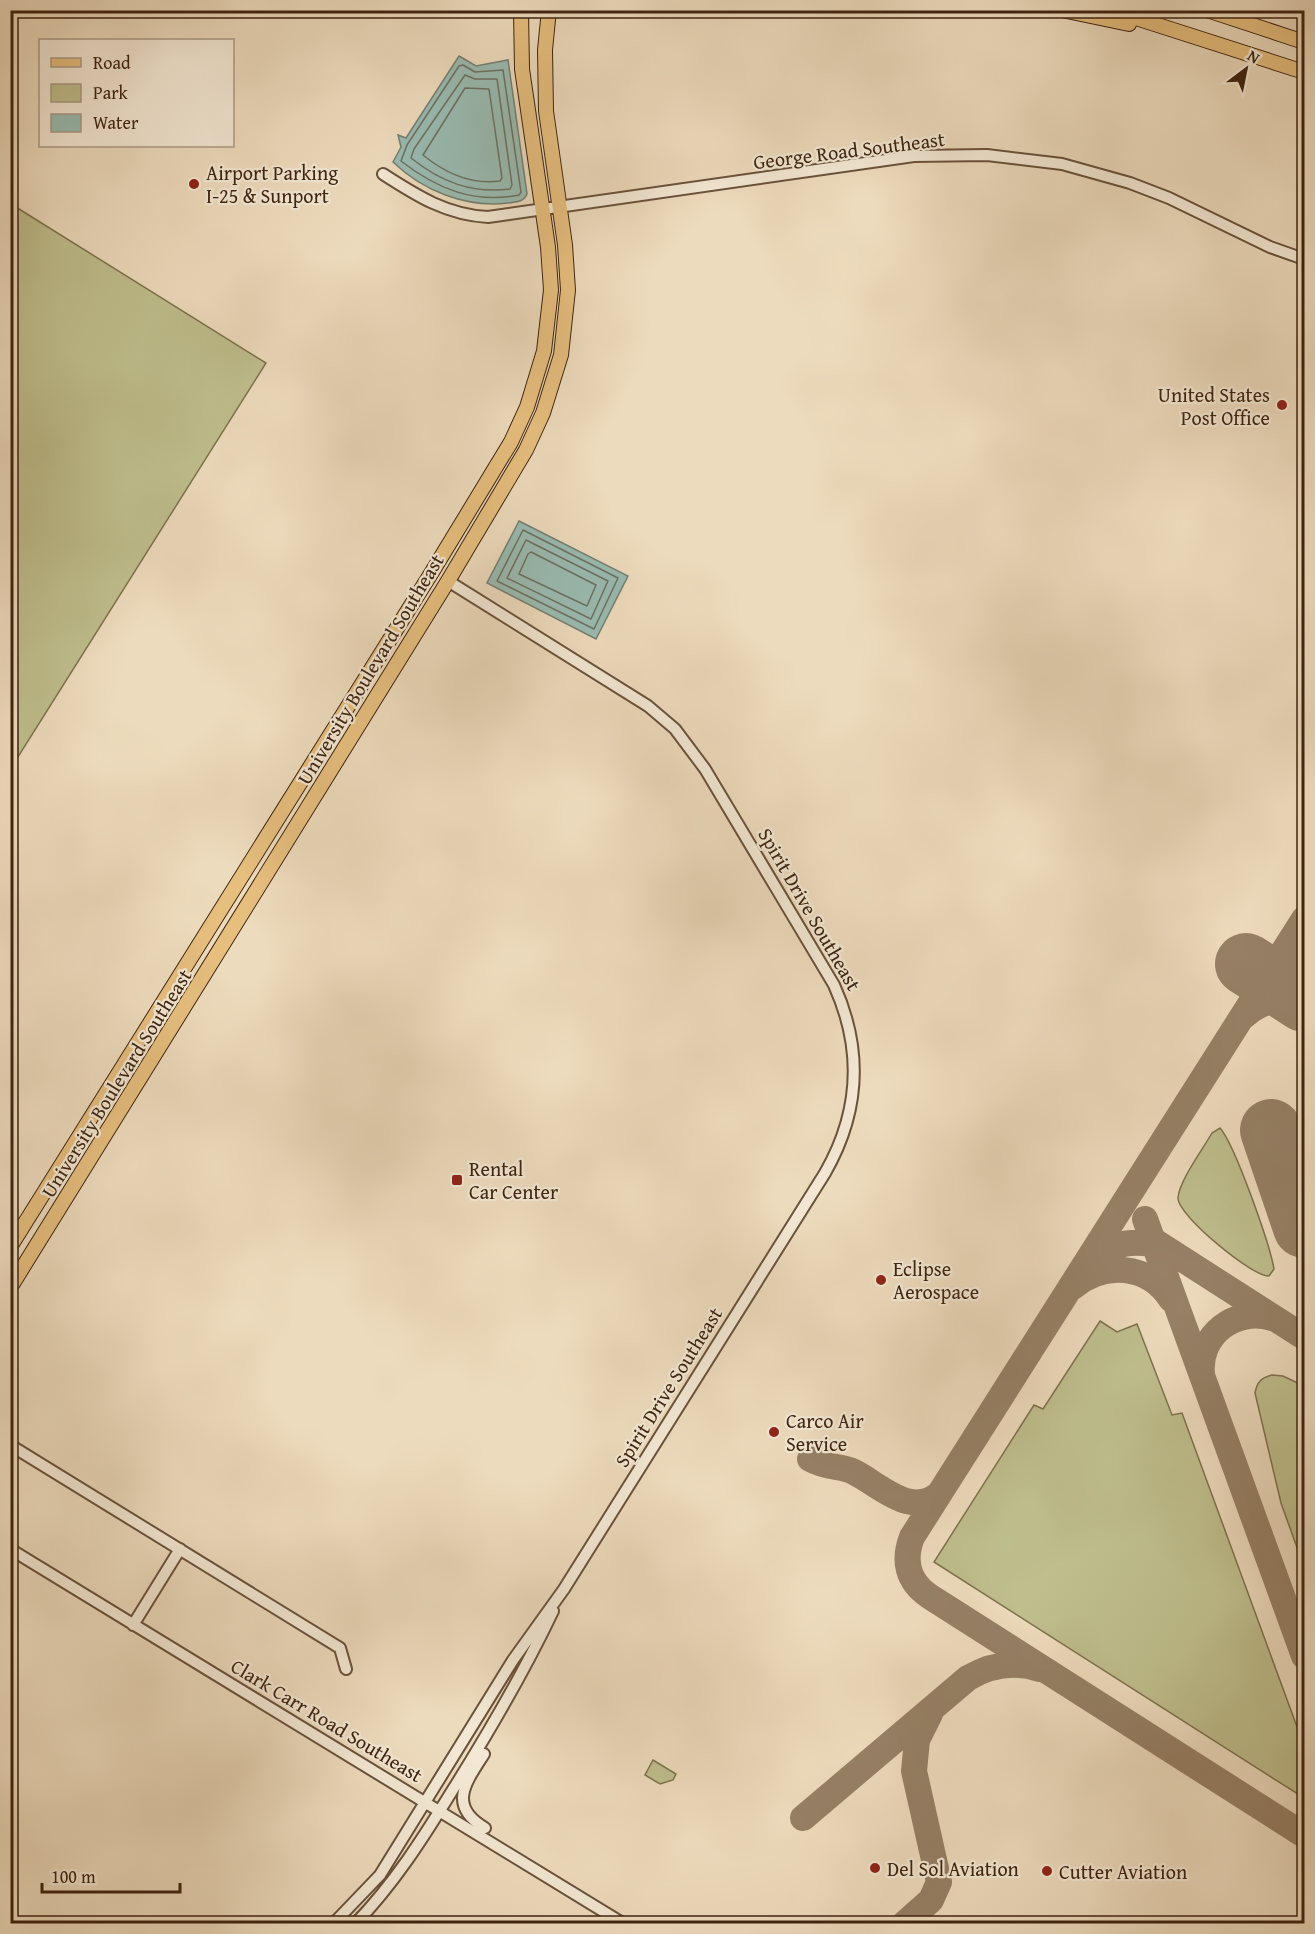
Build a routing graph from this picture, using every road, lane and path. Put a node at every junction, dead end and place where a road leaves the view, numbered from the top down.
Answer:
1 (521, 10) edge
2 (549, 10) edge
3 (1062, 10) edge
4 (1111, 10) edge
5 (1207, 10) edge
6 (1216, 10) edge
7 (1241, 21) junction
8 (1193, 37) junction
9 (1305, 42) edge
10 (1305, 72) edge
11 (383, 174) dead end
12 (560, 208) junction
13 (543, 211) junction
14 (1305, 259) edge
15 (432, 572) junction
16 (448, 581) junction
17 (10, 1247) edge
18 (10, 1288) edge
19 (10, 1445) edge
20 (180, 1549) junction
21 (10, 1550) edge
22 (564, 1589) junction
23 (133, 1625) junction
24 (346, 1669) dead end
25 (504, 1709) junction
26 (426, 1801) junction
27 (440, 1810) junction
28 (526, 1862) junction
29 (333, 1923) edge
30 (355, 1923) edge
31 (624, 1923) edge

1 - 13 main road, University Boulevard Southeast
2 - 12 main road, University Boulevard Southeast
3 - 8 main road
4 - 8 main road
5 - 7 main road
6 - 7 main road
7 - 9 main road
8 - 10 main road
11 - 13 street, George Road Southeast
12 - 13 street, George Road Southeast
12 - 14 street, George Road Southeast
12 - 16 main road, University Boulevard Southeast
13 - 15 main road, University Boulevard Southeast
15 - 16 main road, Spirit Drive Southeast
15 - 17 main road, University Boulevard Southeast
16 - 18 main road, University Boulevard Southeast
16 - 22 street, Spirit Drive Southeast
19 - 20 street
20 - 23 street
20 - 24 street
21 - 23 street, Clark Carr Road Southeast
22 - 25 street
22 - 26 street
23 - 26 street, Clark Carr Road Southeast
25 - 27 street
25 - 28 street
26 - 27 street, Clark Carr Road Southeast
26 - 29 street
27 - 28 street, Clark Carr Road Southeast
27 - 30 street
28 - 31 street, Clark Carr Road Southeast

